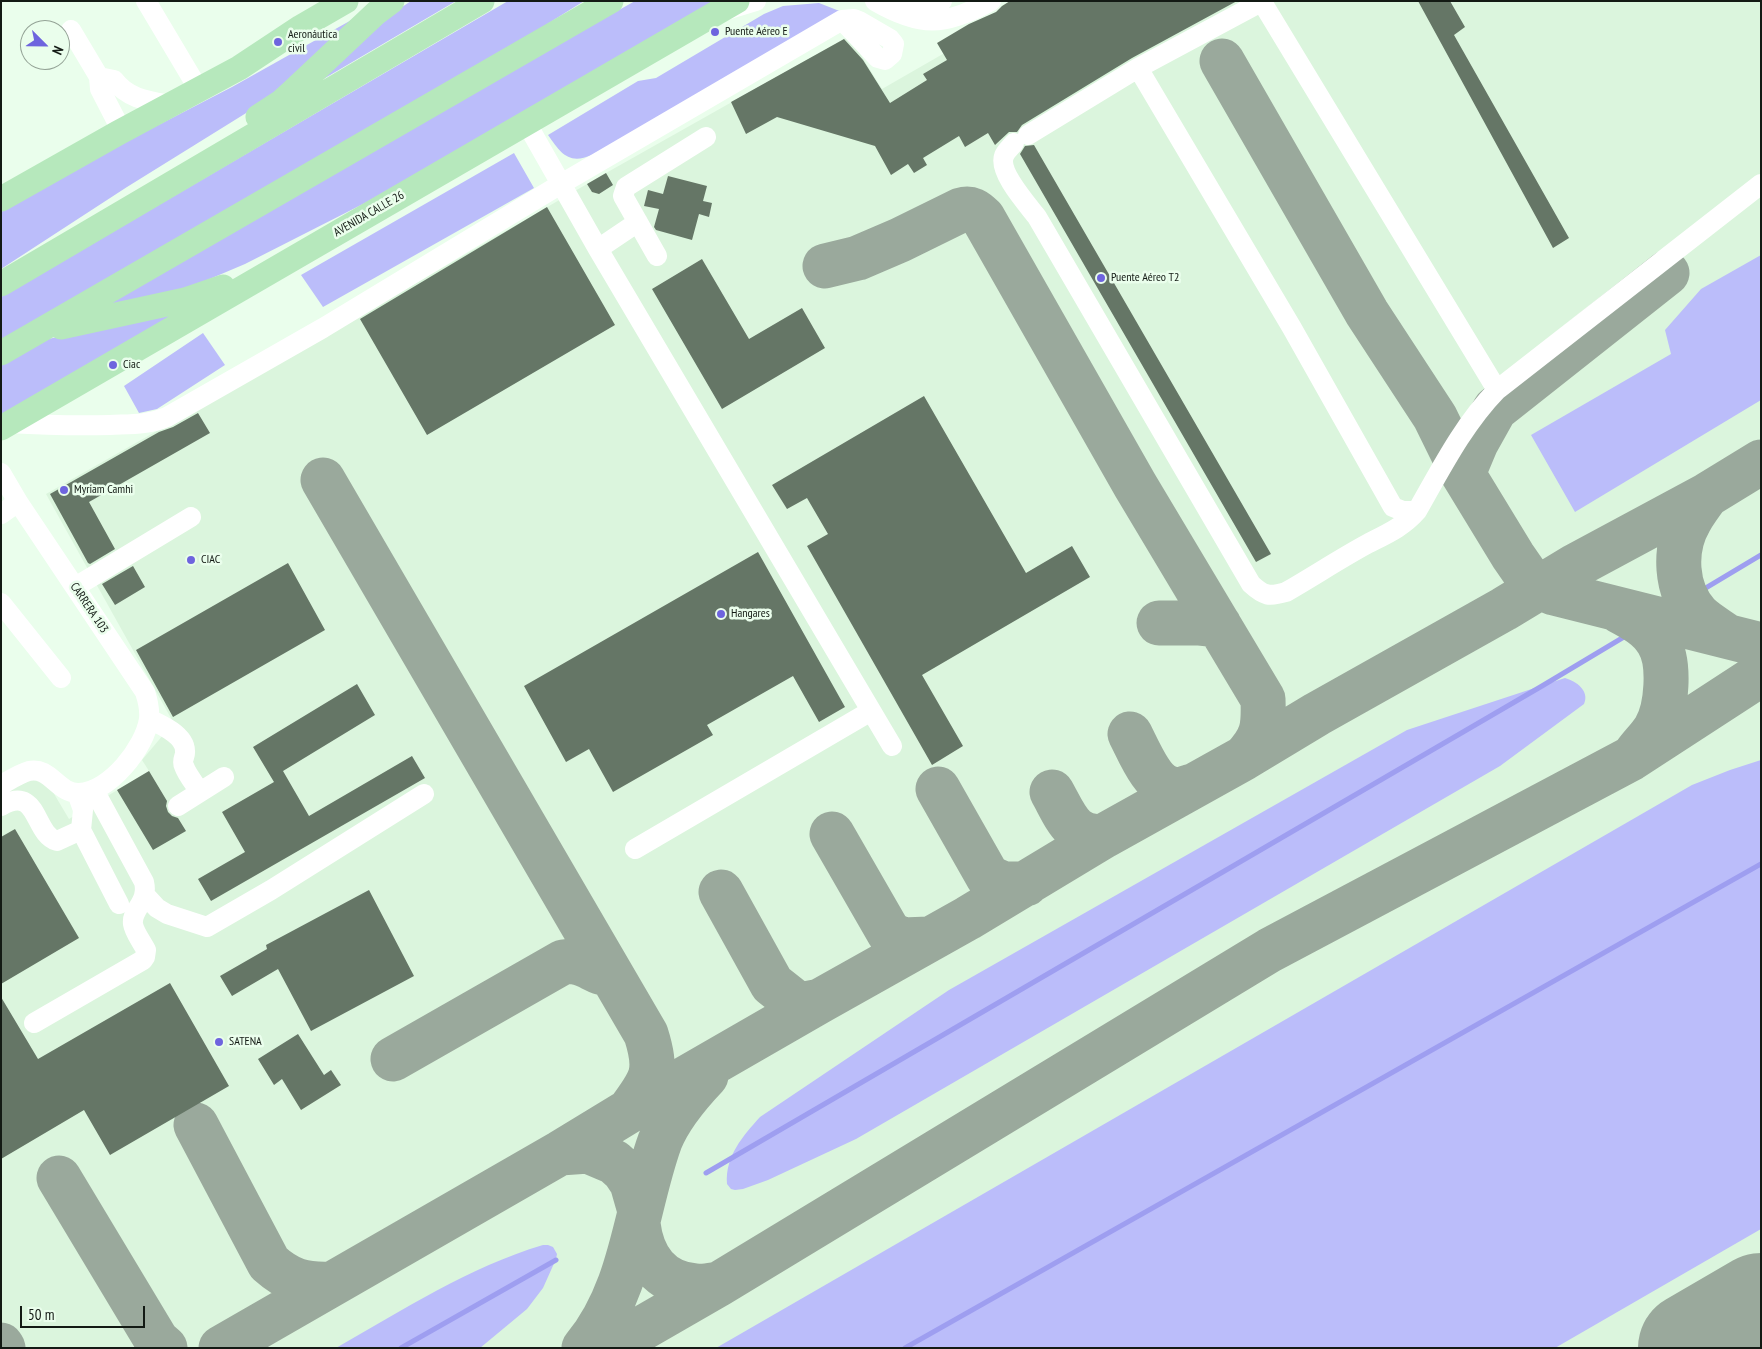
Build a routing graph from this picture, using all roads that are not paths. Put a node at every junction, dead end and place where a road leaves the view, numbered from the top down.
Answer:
1 (146, 1) edge
2 (346, 1) edge
3 (373, 1) edge
4 (392, 1) edge
5 (482, 1) edge
6 (756, 1) edge
7 (942, 1) edge
8 (991, 1) edge
9 (1263, 1) edge
10 (611, 2) edge
11 (883, 6) edge
12 (727, 7) edge
13 (842, 20) dead end
14 (71, 30) dead end
15 (239, 68) junction
16 (1138, 68) junction
17 (99, 77) junction
18 (199, 90) junction
19 (171, 105) junction
20 (527, 124) junction
21 (118, 133) junction
22 (706, 137) dead end
23 (561, 184) junction
24 (1761, 184) edge
25 (1, 199) edge
26 (638, 222) junction
27 (103, 225) junction
28 (309, 248) junction
29 (598, 248) junction
30 (657, 256) dead end
31 (1, 284) edge
32 (25, 339) junction
33 (1, 353) edge
34 (1497, 390) junction
35 (5, 426) edge
36 (1, 473) edge
37 (18, 502) junction
38 (1417, 511) junction
39 (1, 514) edge
40 (191, 517) dead end
41 (75, 587) junction
42 (1, 603) edge
43 (61, 678) dead end
44 (871, 711) junction
45 (148, 718) junction
46 (892, 746) dead end
47 (224, 777) dead end
48 (1, 785) edge
49 (85, 792) junction
50 (200, 792) junction
51 (424, 794) dead end
52 (1, 806) edge
53 (178, 806) dead end
54 (81, 830) junction
55 (635, 849) dead end
56 (145, 895) junction
57 (120, 904) dead end
58 (34, 1023) dead end

1 - 18 street
2 - 15 main road
3 - 15 main road
4 - 27 main road
5 - 27 main road
6 - 12 street
7 - 11 street
8 - 11 street
9 - 16 street
9 - 34 street
10 - 32 main road
12 - 20 main road, AVENIDA CALLE 26
13 - 23 street
14 - 17 street
15 - 18 main road
16 - 38 street
16 - 38 street
17 - 19 street
17 - 21 street
18 - 19 main road
19 - 21 main road
20 - 23 street
20 - 28 main road, AVENIDA CALLE 26
21 - 25 main road
22 - 26 street
23 - 29 street
23 - 35 street
24 - 34 street
26 - 29 street
26 - 30 street
27 - 31 main road
28 - 32 main road
28 - 35 main road, AVENIDA CALLE 26
29 - 44 street
32 - 33 main road
34 - 38 street
36 - 37 street, CARRERA 103
37 - 39 street
37 - 41 street, CARRERA 103
40 - 41 street
41 - 45 street, CARRERA 103
42 - 43 street
44 - 46 street
44 - 55 street
45 - 49 street, CARRERA 103
45 - 50 street
47 - 50 street
48 - 49 street
49 - 54 street
49 - 56 street
50 - 53 street
51 - 56 street
52 - 54 street
54 - 57 street
56 - 58 street

